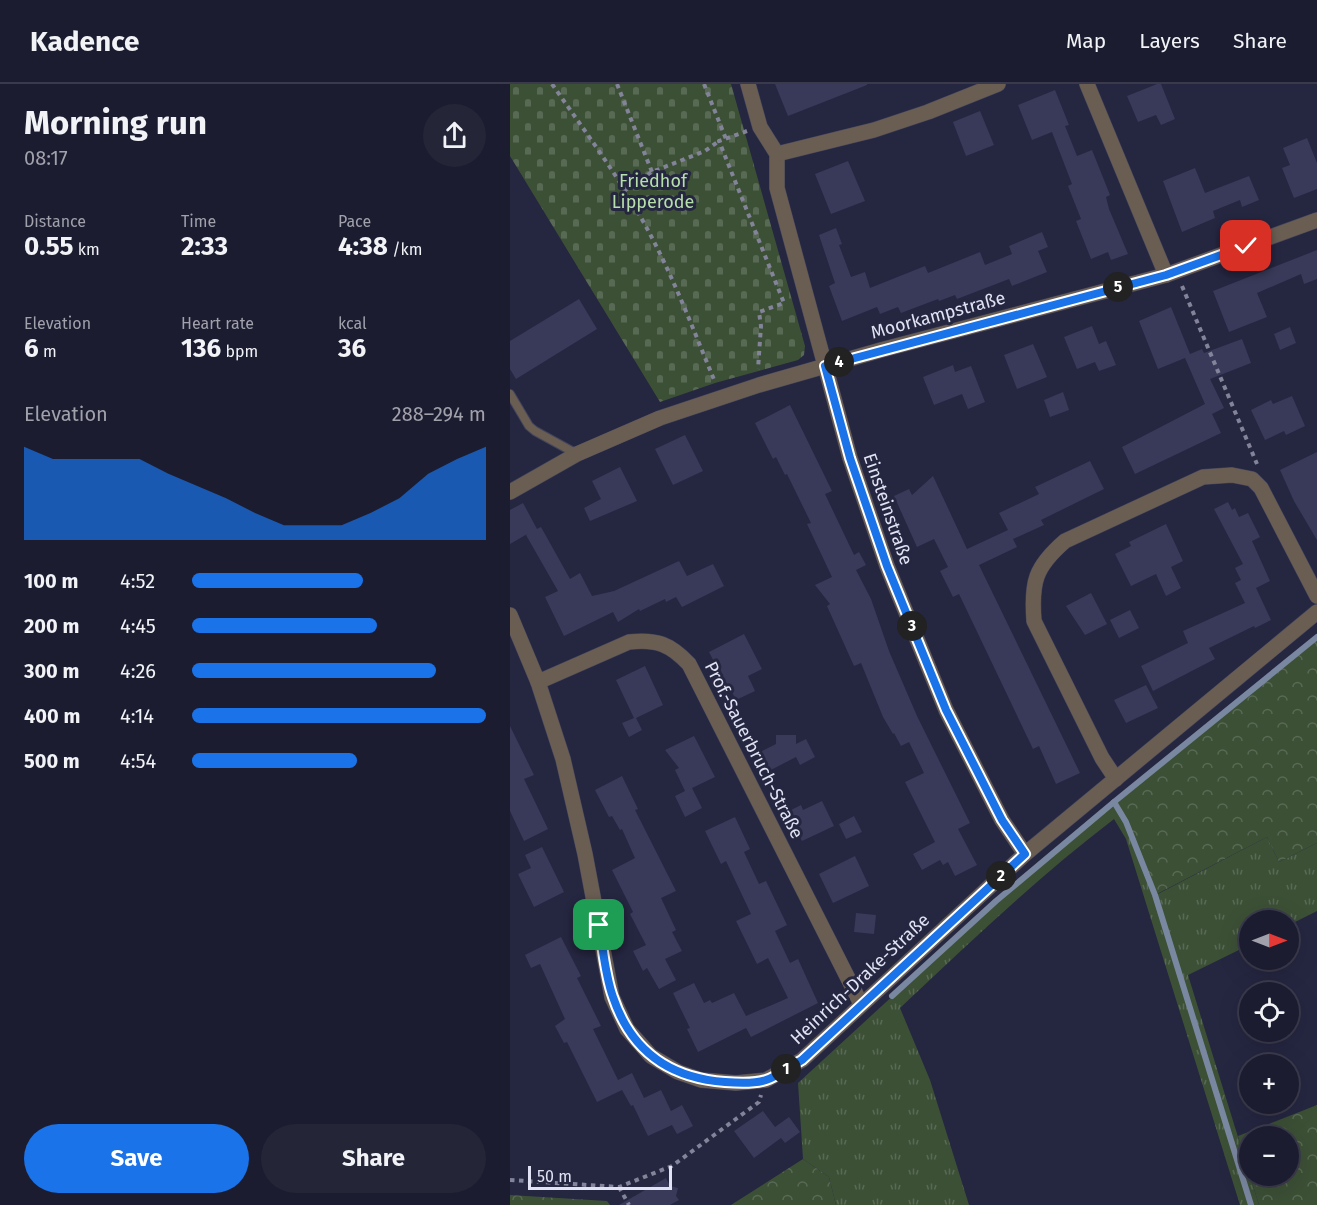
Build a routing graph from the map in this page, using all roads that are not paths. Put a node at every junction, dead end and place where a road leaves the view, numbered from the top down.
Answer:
1 (748, 84) edge
2 (998, 84) edge
3 (1087, 84) edge
4 (777, 154) junction
5 (1317, 220) edge
6 (1171, 273) junction
7 (825, 366) junction
8 (510, 394) edge
9 (578, 454) junction
10 (510, 492) edge
11 (1317, 596) edge
12 (1317, 612) edge
13 (510, 615) edge
14 (538, 682) junction
15 (1116, 779) junction
16 (1025, 854) junction
17 (861, 1004) junction

1 - 4 street
2 - 4 street
3 - 6 street
4 - 7 street, Einsteinstraße
5 - 6 street, Moorkampstraße
6 - 7 street, Moorkampstraße
7 - 9 street, Moorkampstraße
7 - 16 street, Einsteinstraße
8 - 9 lane
9 - 10 street, Moorkampstraße
11 - 15 street
12 - 15 street, Heinrich-Drake-Straße
13 - 14 street, Heinrich-Drake-Straße
14 - 17 street, Prof.-Sauerbruch-Straße
14 - 17 street, Heinrich-Drake-Straße
15 - 16 street, Heinrich-Drake-Straße
16 - 17 street, Heinrich-Drake-Straße

